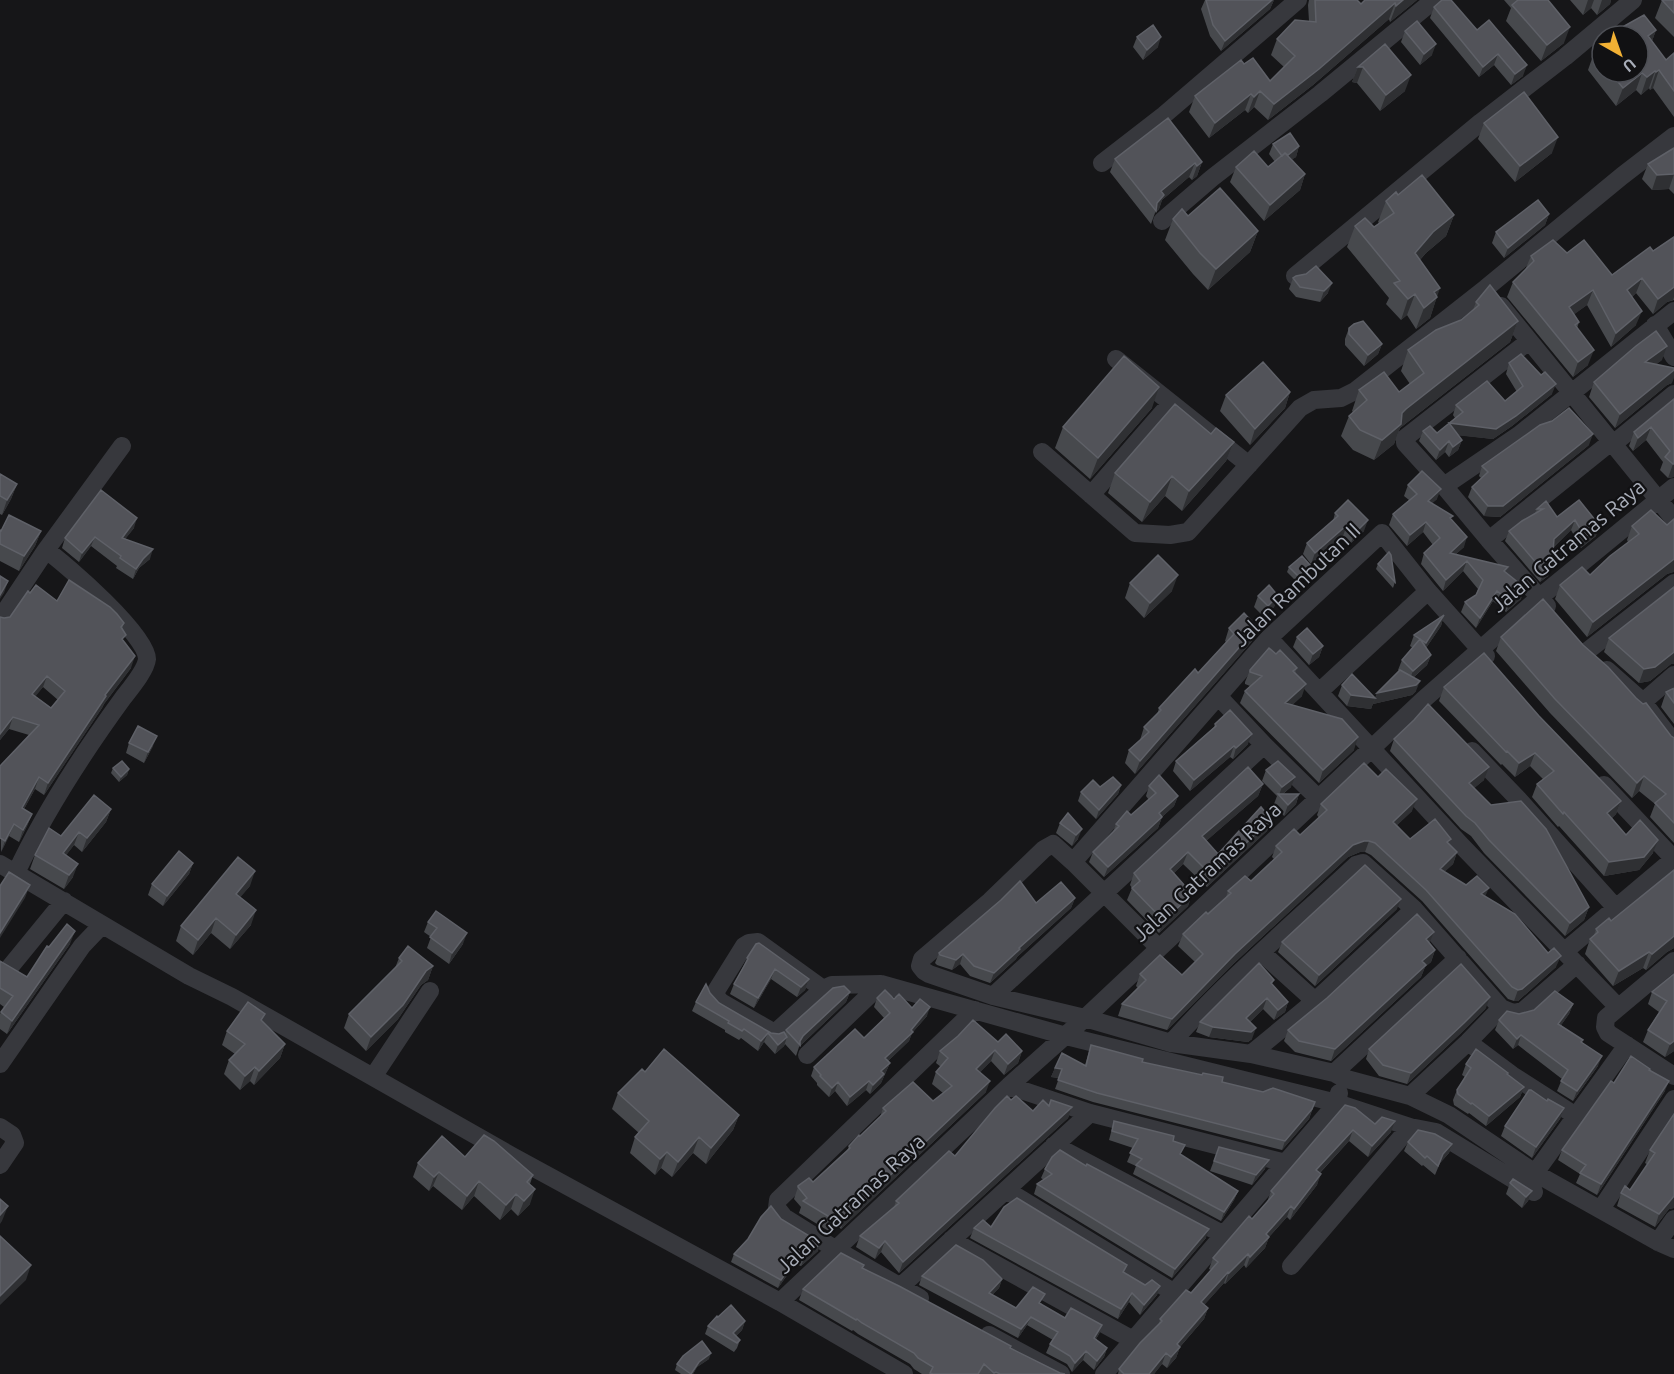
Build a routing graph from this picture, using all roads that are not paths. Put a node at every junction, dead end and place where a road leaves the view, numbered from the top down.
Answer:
1 (1298, 0) edge
2 (1633, 0) edge
3 (1429, 1) edge
4 (1674, 136) edge
5 (1199, 160) edge
6 (1102, 163) dead end
7 (1212, 178) junction
8 (1162, 221) dead end
9 (1296, 276) edge
10 (1486, 288) junction
11 (1674, 311) edge
12 (1655, 325) junction
13 (1529, 341) junction
14 (1674, 357) edge
15 (1116, 359) dead end
16 (1571, 393) junction
17 (1674, 394) edge
18 (1171, 403) junction
19 (1611, 442) junction
20 (122, 446) dead end
21 (1042, 452) dead end
22 (1249, 465) junction
23 (1444, 486) junction
24 (1674, 487) edge
25 (1091, 495) junction
26 (1659, 500) junction
27 (1674, 519) edge
28 (1489, 540) junction
29 (46, 550) junction
30 (1674, 583) edge
31 (1428, 591) junction
32 (1540, 597) junction
33 (1555, 615) edge
34 (0, 619) edge
35 (1269, 638) junction
36 (1480, 649) junction
37 (1495, 667) edge
38 (1674, 675) edge
39 (1319, 692) junction
40 (1219, 697) junction
41 (1643, 702) junction
42 (1463, 742) edge
43 (1674, 743) edge
44 (1264, 745) junction
45 (1372, 747) junction
46 (1596, 776) edge
47 (1318, 798) junction
48 (1674, 859) edge
49 (1073, 862) junction
50 (0, 864) edge
51 (16, 873) junction
52 (1104, 894) junction
53 (64, 901) junction
54 (1616, 908) junction
55 (1414, 909) junction
56 (102, 925) junction
57 (1159, 948) junction
58 (1262, 953) junction
59 (1571, 957) junction
60 (1458, 958) junction
61 (1674, 961) edge
62 (10, 968) edge
63 (881, 984) junction
64 (823, 989) junction
65 (430, 991) dead end
66 (993, 996) junction
67 (1315, 1001) junction
68 (1618, 1007) junction
69 (1501, 1008) junction
70 (975, 1010) junction
71 (1085, 1018) junction
72 (1066, 1036) junction
73 (1468, 1042) junction
74 (1171, 1043) junction
75 (6, 1044) edge
76 (1628, 1045) junction
77 (1251, 1054) junction
78 (807, 1055) dead end
79 (0, 1064) edge
80 (1338, 1076) junction
81 (1674, 1076) edge
82 (373, 1077) junction
83 (1009, 1086) junction
84 (1410, 1096) junction
85 (1674, 1100) edge
86 (1336, 1103) junction
87 (1090, 1113) junction
88 (1576, 1116) junction
89 (0, 1127) edge
90 (1410, 1127) junction
91 (1054, 1145) junction
92 (1286, 1162) junction
93 (0, 1165) edge
94 (1535, 1173) junction
95 (1006, 1190) junction
96 (1534, 1192) edge
97 (1601, 1209) junction
98 (1674, 1220) edge
99 (1224, 1235) junction
100 (951, 1240) junction
101 (1666, 1246) edge
102 (835, 1249) junction
103 (1291, 1266) dead end
104 (900, 1287) junction
105 (1173, 1292) junction
106 (780, 1302) junction
107 (930, 1303) edge
108 (971, 1325) edge
109 (1133, 1340) junction
110 (904, 1374) edge
111 (1061, 1374) edge
112 (1104, 1374) edge

1 - 6 street
2 - 9 street
3 - 7 street
4 - 10 street
5 - 7 street
7 - 8 street
10 - 13 street
10 - 22 street
11 - 12 street
12 - 14 street
12 - 16 street
13 - 16 street
13 - 23 street
15 - 18 street
16 - 19 street
16 - 23 street
17 - 19 street
18 - 22 street
18 - 25 street
19 - 26 street
19 - 28 street
20 - 29 street
21 - 25 street
22 - 25 street
23 - 28 street
24 - 26 street, Jalan Gatramas Raya
26 - 27 street
26 - 32 street, Jalan Gatramas Raya
28 - 32 street
29 - 34 street
29 - 51 street
30 - 41 street
31 - 35 street, Jalan Rambutan II
31 - 36 street, Jalan Rambutan II
31 - 39 street
32 - 33 street
32 - 36 street, Jalan Gatramas Raya
35 - 39 street
35 - 40 street, Jalan Rambutan II
36 - 37 street, Jalan Rambutan II
36 - 45 street, Jalan Gatramas Raya
38 - 41 street
39 - 45 street
40 - 44 street
40 - 49 street, Jalan Rambutan II
41 - 43 street
42 - 54 street
44 - 47 street
44 - 52 street
45 - 47 street, Jalan Gatramas Raya
45 - 59 street
46 - 48 street
47 - 57 street, Jalan Gatramas Raya
48 - 54 street
49 - 52 street
49 - 66 street
50 - 51 street
51 - 53 street
52 - 57 street
52 - 66 street
53 - 56 street
53 - 62 street
54 - 59 street
55 - 58 street
55 - 60 street
55 - 67 street
56 - 75 street
56 - 82 street
57 - 71 street, Jalan Gatramas Raya
58 - 67 street
58 - 74 street
59 - 68 street
59 - 69 street
60 - 69 street
60 - 80 street
61 - 68 street
63 - 64 street
63 - 70 street
63 - 78 street
64 - 64 street
65 - 82 street
66 - 71 street
67 - 77 street
68 - 76 street
69 - 73 street
70 - 72 street
70 - 102 street
71 - 72 street, Jalan Gatramas Raya
71 - 74 street
72 - 83 street, Jalan Gatramas Raya
72 - 86 street
73 - 84 street
73 - 88 street
74 - 77 street
75 - 79 street
76 - 81 street
76 - 88 street
77 - 80 street
80 - 84 street
80 - 86 street
82 - 106 street
83 - 87 street
83 - 102 street, Jalan Gatramas Raya
84 - 94 street
85 - 97 street
86 - 90 street
86 - 92 street
87 - 91 street
87 - 92 street
88 - 94 street
89 - 93 street
90 - 96 street
90 - 103 street
91 - 95 street
91 - 99 street
92 - 99 street
94 - 97 street
95 - 100 street
95 - 105 street
97 - 101 street
98 - 101 street
99 - 105 street
100 - 104 street
100 - 109 street
102 - 104 street
102 - 106 street, Jalan Gatramas Raya
104 - 107 street
105 - 109 street
106 - 110 street
108 - 111 street
109 - 112 street

